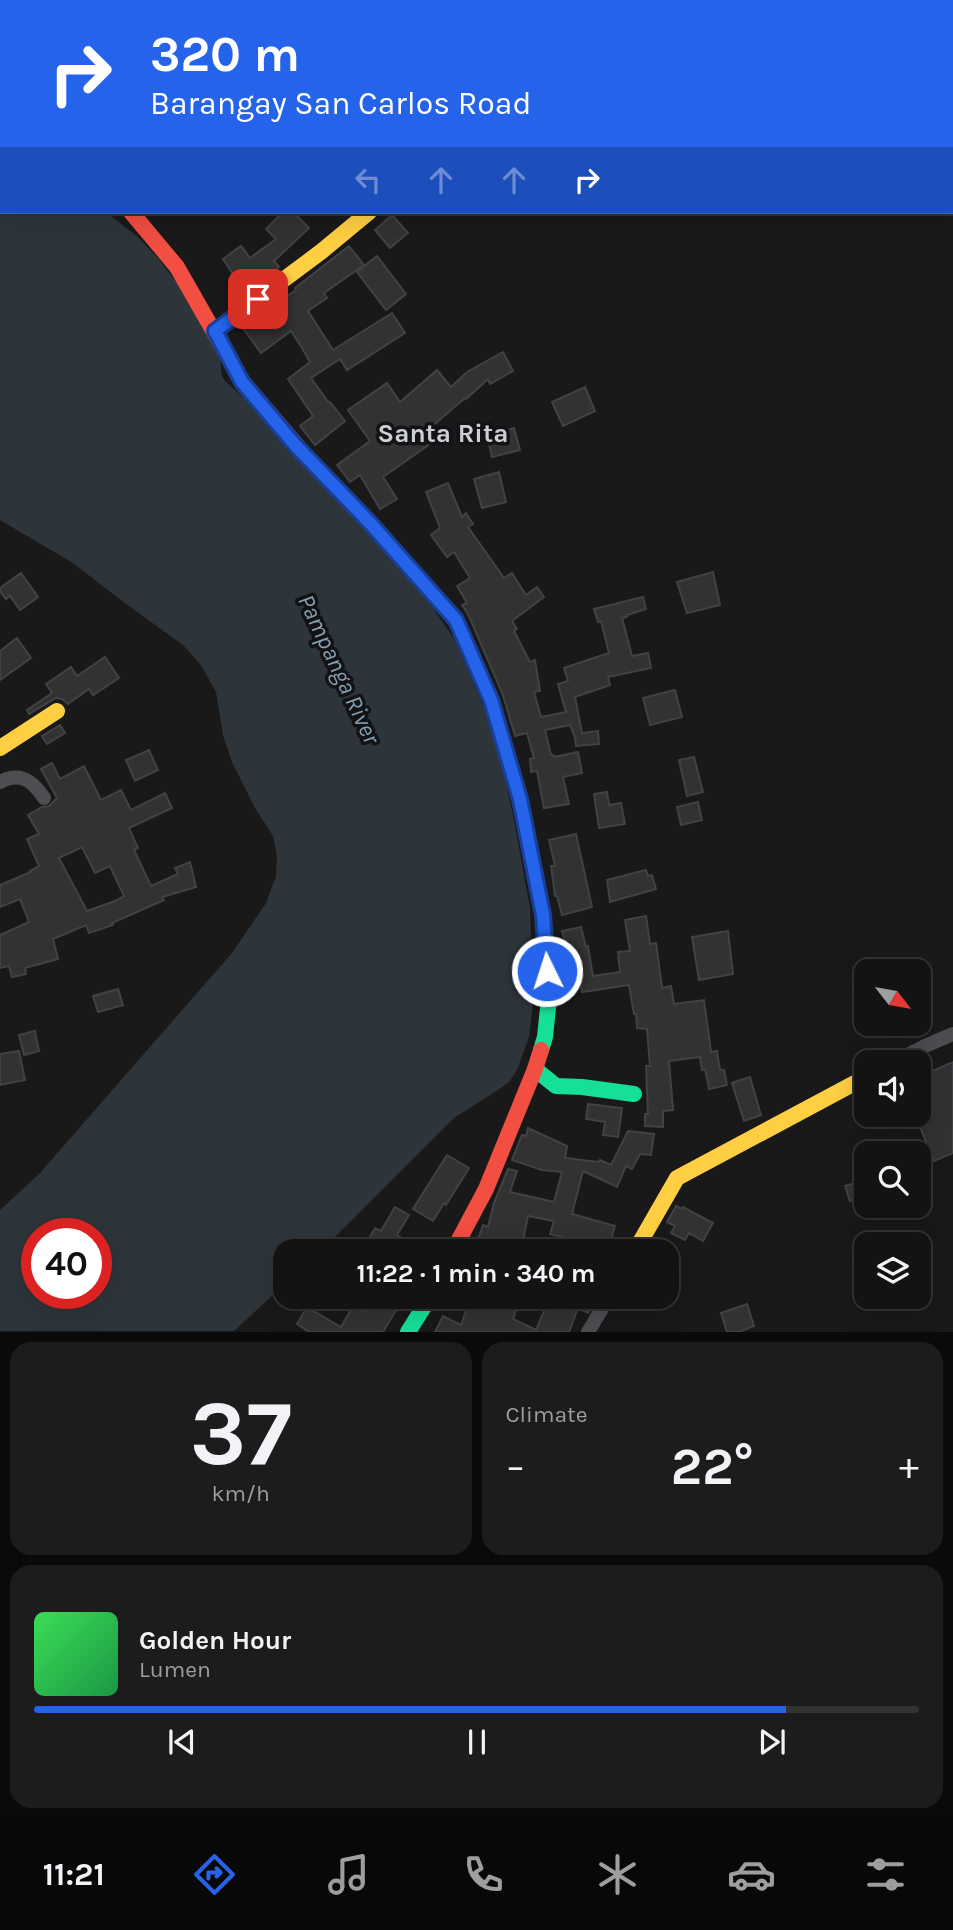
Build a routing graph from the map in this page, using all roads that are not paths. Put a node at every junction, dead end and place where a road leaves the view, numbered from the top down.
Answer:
1 (133, 214) edge
2 (367, 214) edge
3 (215, 331) junction
4 (57, 711) dead end
5 (0, 748) edge
6 (0, 782) edge
7 (44, 798) dead end
8 (953, 1034) edge
9 (917, 1050) edge
10 (536, 1069) junction
11 (854, 1083) edge
12 (634, 1094) dead end
13 (459, 1239) edge
14 (642, 1239) edge
15 (422, 1309) edge
16 (602, 1309) edge
17 (408, 1332) edge
18 (588, 1332) edge

1 - 3 street
2 - 3 street
3 - 10 street
4 - 5 street
6 - 7 street
8 - 9 street
10 - 12 street
10 - 13 street
11 - 14 street
15 - 17 street
16 - 18 street

